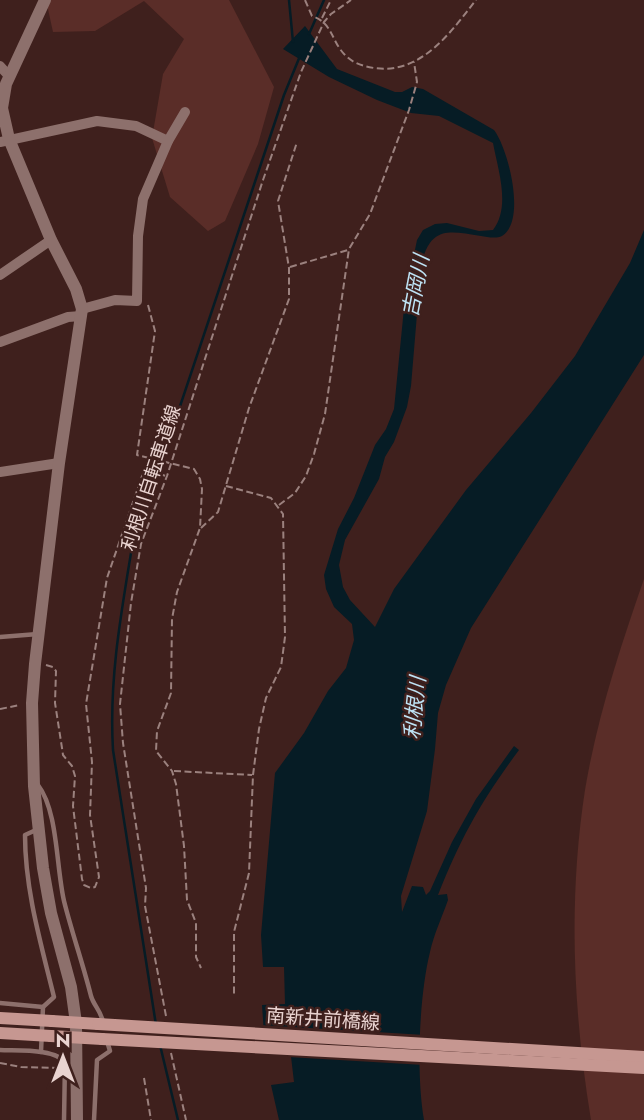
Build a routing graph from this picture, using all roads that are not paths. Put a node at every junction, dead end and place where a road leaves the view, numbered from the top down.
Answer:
1 (45, 0) edge
2 (0, 66) edge
3 (9, 76) junction
4 (185, 112) dead end
5 (4, 141) edge
6 (168, 141) junction
7 (51, 240) junction
8 (0, 275) edge
9 (81, 313) junction
10 (0, 342) edge
11 (59, 463) junction
12 (0, 471) edge
13 (39, 634) junction
14 (0, 637) edge
15 (34, 786) junction
16 (38, 830) junction
17 (0, 1003) edge
18 (43, 1007) junction
19 (0, 1018) edge
20 (76, 1023) junction
21 (0, 1033) edge
22 (77, 1038) junction
23 (0, 1050) edge
24 (41, 1052) junction
25 (644, 1057) edge
26 (644, 1068) edge
27 (64, 1120) edge
28 (77, 1120) edge
29 (94, 1120) edge

1 - 3 street
2 - 3 street
3 - 5 street
4 - 6 street
5 - 6 street
5 - 7 street
6 - 9 street
7 - 8 street
7 - 9 street
9 - 10 street
9 - 11 street
11 - 12 street
11 - 13 street
13 - 14 lane
13 - 15 street
15 - 16 street
15 - 29 lane
16 - 18 lane
16 - 20 street
17 - 18 lane
18 - 24 lane
19 - 20 main road, 南新井前橋線, bridge
20 - 22 street
20 - 25 main road, 南新井前橋線, bridge
21 - 22 main road, 南新井前橋線, bridge
22 - 26 main road, 南新井前橋線, bridge
22 - 28 street
23 - 24 lane
24 - 27 lane

